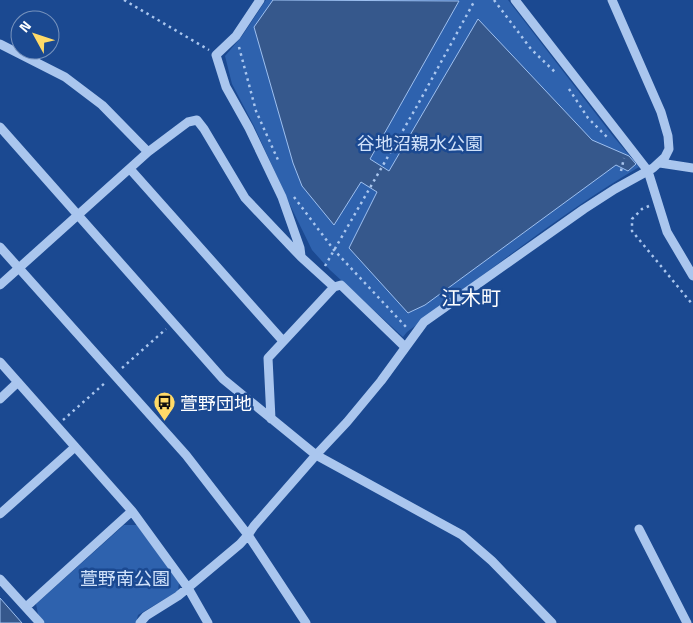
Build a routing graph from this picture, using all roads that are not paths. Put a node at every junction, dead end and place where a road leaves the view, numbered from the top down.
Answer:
1 (260, 0) edge
2 (515, 0) edge
3 (612, 0) edge
4 (0, 44) edge
5 (0, 127) edge
6 (148, 152) junction
7 (660, 163) junction
8 (693, 168) edge
9 (130, 169) junction
10 (648, 171) junction
11 (79, 216) junction
12 (0, 247) edge
13 (301, 257) junction
14 (19, 268) junction
15 (693, 276) edge
16 (0, 285) edge
17 (334, 287) junction
18 (283, 342) junction
19 (405, 347) junction
20 (0, 362) edge
21 (18, 382) junction
22 (0, 399) edge
23 (271, 419) junction
24 (76, 447) junction
25 (316, 454) junction
26 (132, 511) junction
27 (0, 514) edge
28 (639, 529) dead end
29 (248, 535) junction
30 (0, 579) edge
31 (188, 588) junction
32 (26, 607) junction
33 (40, 623) edge
34 (140, 623) edge
35 (208, 623) edge
36 (306, 623) edge
37 (552, 623) edge
38 (687, 623) edge

1 - 13 street
2 - 10 street
3 - 7 street
4 - 6 street
5 - 11 street
6 - 9 street
6 - 13 street
7 - 8 street
7 - 10 street
9 - 11 street
9 - 18 street
10 - 15 street
10 - 19 street
11 - 14 street
11 - 23 street
12 - 14 street
13 - 17 street
14 - 16 street
14 - 29 street
17 - 18 street
17 - 19 street
18 - 23 street
19 - 25 street
20 - 21 street
21 - 22 street
21 - 24 street
23 - 25 street
24 - 26 street
24 - 27 street
25 - 29 street
25 - 37 street
26 - 31 street
26 - 32 street
28 - 38 street
29 - 31 street
29 - 36 street
30 - 32 street
31 - 34 street
31 - 35 street
32 - 33 street

